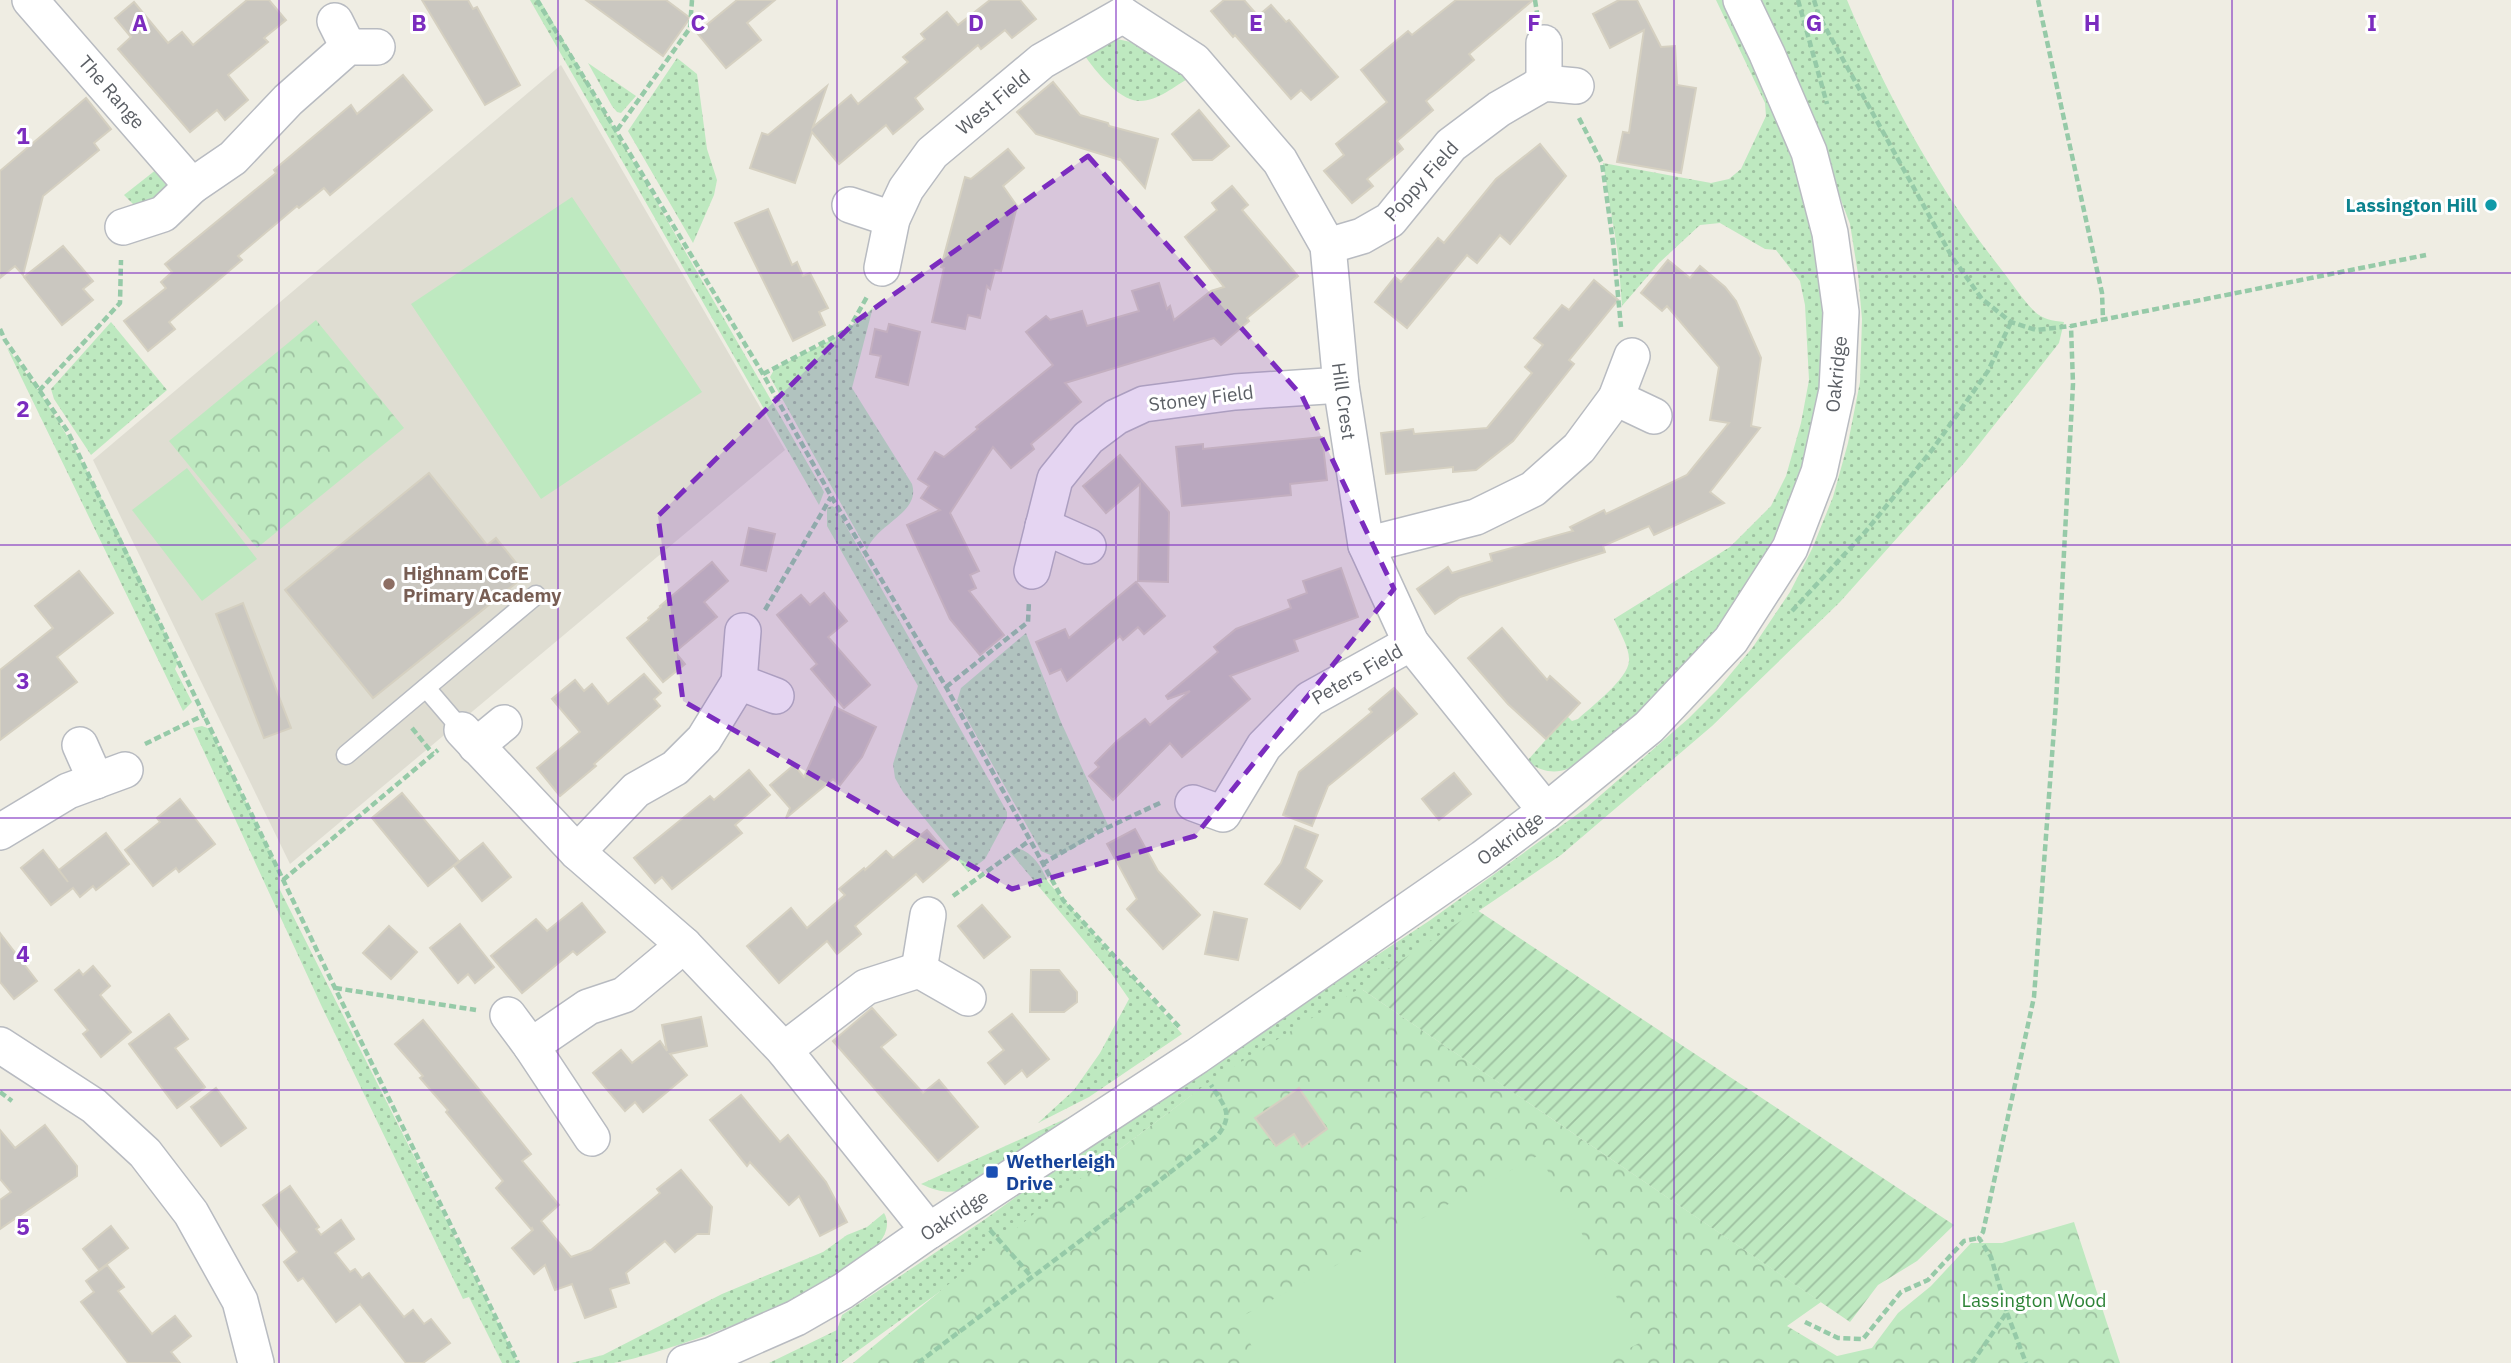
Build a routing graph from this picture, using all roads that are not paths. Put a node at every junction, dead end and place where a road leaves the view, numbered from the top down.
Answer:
1 (30, 0) edge
2 (1741, 0) edge
3 (1124, 7) edge
4 (353, 38) dead end
5 (1544, 43) dead end
6 (192, 186) junction
7 (850, 205) dead end
8 (892, 219) junction
9 (122, 227) road end
10 (1328, 246) junction
11 (882, 268) road end
12 (1632, 356) road end
13 (1341, 385) junction
14 (1616, 398) junction
15 (1654, 416) dead end
16 (1043, 526) junction
17 (1366, 545) junction
18 (1088, 546) dead end
19 (1032, 571) road end
20 (536, 595) dead end
21 (743, 631) road end
22 (1411, 643) junction
23 (739, 682) junction
24 (426, 688) junction
25 (776, 696) dead end
26 (504, 723) dead end
27 (469, 738) junction
28 (80, 745) dead end
29 (346, 755) dead end
30 (1193, 803) road end
31 (1546, 811) junction
32 (0, 832) edge
33 (577, 852) junction
34 (928, 915) road end
35 (684, 945) junction
36 (919, 970) junction
37 (968, 998) dead end
38 (508, 1015) road end
39 (531, 1046) junction
40 (784, 1050) junction
41 (7, 1070) edge
42 (592, 1138) dead end
43 (929, 1231) junction
44 (256, 1363) edge
45 (685, 1363) edge

1 - 6 street, The Range
2 - 31 street, Oakridge
3 - 8 street, West Field
3 - 10 street, Hill Crest
4 - 6 street
5 - 10 street, Poppy Field
6 - 9 street
7 - 8 street
8 - 11 street, West Field
10 - 13 street, Hill Crest
12 - 14 street
13 - 16 street, Stoney Field
13 - 17 street, Hill Crest
14 - 15 street
14 - 17 street
16 - 18 street
16 - 19 street, Stoney Field
17 - 22 street, Hill Crest
20 - 24 lane
21 - 23 street
22 - 30 street, Peters Field
22 - 31 street, Hill Crest
23 - 25 street
23 - 33 street
24 - 27 lane
24 - 29 lane
26 - 27 street
27 - 33 street
28 - 32 street
31 - 43 street, Oakridge
33 - 35 street
34 - 36 street
35 - 39 street
35 - 40 street
36 - 37 street
36 - 40 street
38 - 39 street
39 - 42 street
40 - 43 street
41 - 44 street
43 - 45 street, Oakridge

